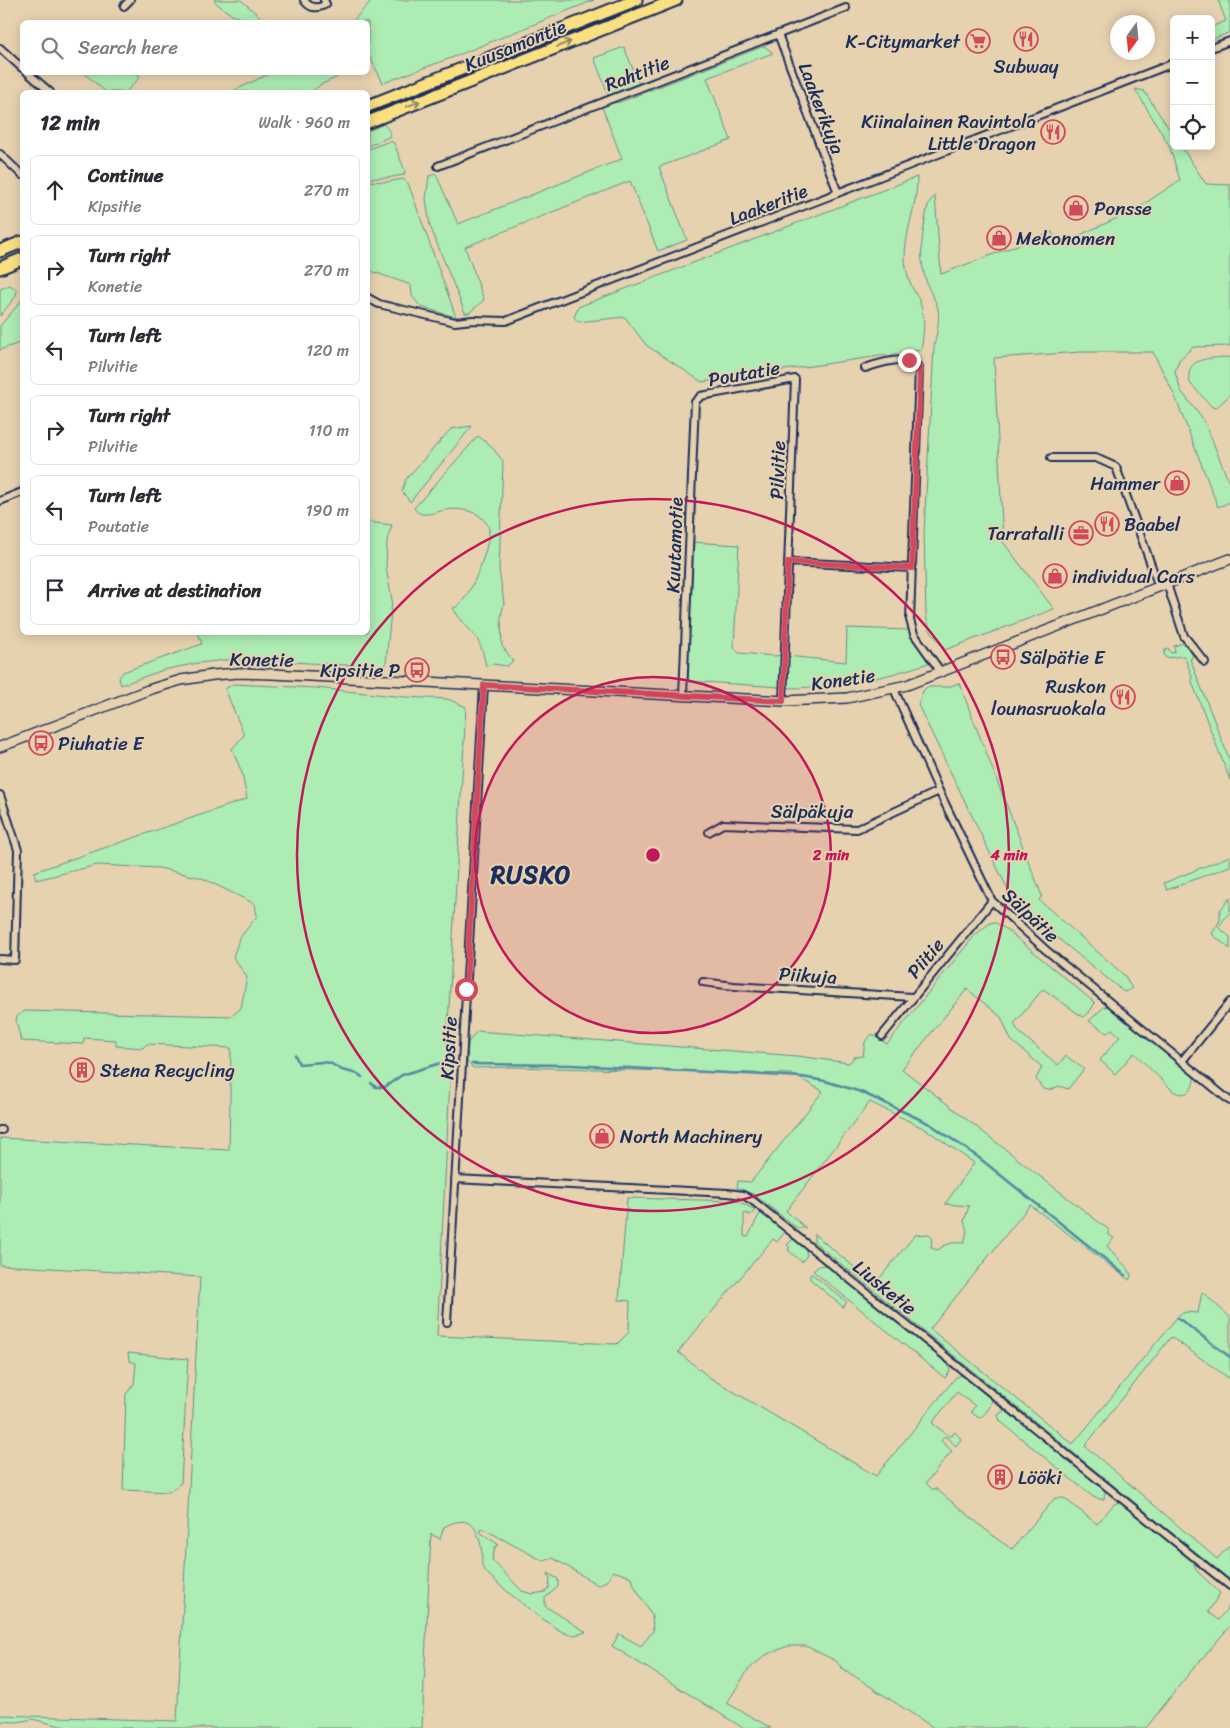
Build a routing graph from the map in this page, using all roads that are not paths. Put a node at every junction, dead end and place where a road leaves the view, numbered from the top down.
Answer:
1 (130, 0) edge
2 (304, 0) edge
3 (324, 0) edge
4 (636, 0) edge
5 (676, 0) edge
6 (124, 6) dead end
7 (846, 8) dead end
8 (778, 34) junction
9 (1230, 41) edge
10 (1215, 47) edge
11 (0, 48) edge
12 (1170, 65) edge
13 (20, 66) edge
14 (31, 75) edge
15 (48, 90) edge
16 (370, 105) edge
17 (370, 121) edge
18 (0, 154) edge
19 (438, 166) dead end
20 (20, 173) edge
21 (838, 193) junction
22 (20, 243) edge
23 (0, 251) edge
24 (20, 260) edge
25 (0, 268) edge
26 (370, 299) edge
27 (866, 368) dead end
28 (795, 379) joint
29 (699, 397) joint
30 (1051, 458) dead end
31 (20, 493) edge
32 (0, 501) edge
33 (1230, 559) edge
34 (788, 562) junction
35 (912, 568) junction
36 (1163, 585) junction
37 (1205, 662) dead end
38 (941, 672) junction
39 (484, 685) junction
40 (894, 688) junction
41 (683, 696) junction
42 (783, 701) junction
43 (0, 747) edge
44 (939, 791) junction
45 (0, 795) edge
46 (709, 832) dead end
47 (992, 902) junction
48 (0, 959) edge
49 (703, 982) dead end
50 (912, 997) junction
51 (1230, 1002) edge
52 (882, 1036) dead end
53 (1182, 1061) junction
54 (1230, 1101) edge
55 (455, 1179) junction
56 (447, 1322) dead end
57 (1230, 1586) edge

1 - 6 street
2 - 3 street
4 - 16 highway, Kuusamontie
17 -> 5 highway, Kuusamontie
7 - 8 street, Rahtitie
8 - 19 street, Rahtitie
8 - 21 street, Laakerikuja
9 - 10 street
11 - 13 street
12 - 21 street, Laakeritie
14 - 15 street
18 - 20 street
21 - 26 street, Laakeritie
22 - 23 highway
24 - 25 highway
27 - 35 street
28 - 29 street, Poutatie
28 - 34 street, Pilvitie
29 - 41 street, Kuutamotie
30 - 36 street
31 - 32 street
33 - 36 street, Konetie
34 - 35 street
34 - 42 street, Pilvitie
35 - 38 street
36 - 37 street
36 - 38 street, Konetie
38 - 40 street, Konetie
39 - 41 street, Konetie
39 - 43 street, Konetie
39 - 55 street, Kipsitie
40 - 42 street, Konetie
40 - 44 street, Sälpätie
41 - 42 street, Konetie
44 - 46 street, Sälpäkuja
44 - 47 street, Sälpätie
45 - 48 street
47 - 50 street, Piitie
47 - 53 street, Sälpätie
49 - 50 street, Piikuja
50 - 52 street, Piitie
51 - 53 street
53 - 54 street, Sälpätie
55 - 56 street, Kipsitie
55 - 57 street, Liusketie

